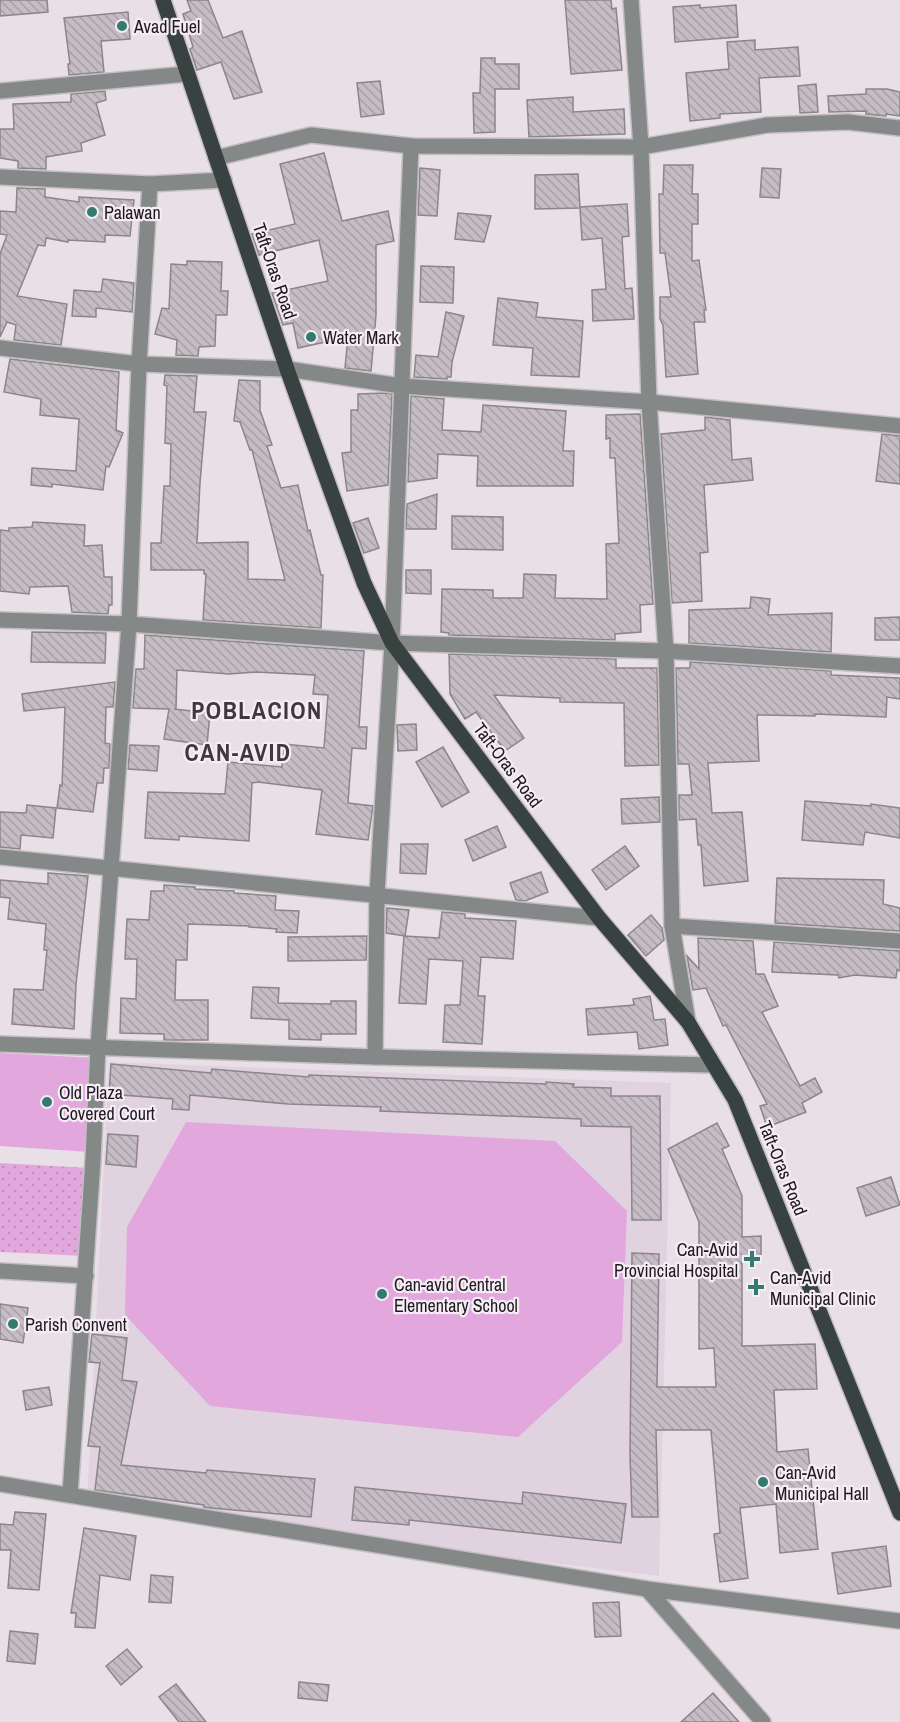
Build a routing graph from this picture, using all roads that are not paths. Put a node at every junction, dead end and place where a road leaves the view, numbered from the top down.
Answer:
1 (163, 0) edge
2 (631, 0) edge
3 (187, 75) junction
4 (0, 91) edge
5 (900, 128) edge
6 (411, 146) junction
7 (640, 147) junction
8 (216, 158) junction
9 (0, 177) edge
10 (224, 180) junction
11 (150, 184) junction
12 (0, 348) edge
13 (139, 364) junction
14 (287, 369) junction
15 (401, 386) junction
16 (649, 402) junction
17 (900, 426) edge
18 (0, 620) edge
19 (129, 624) junction
20 (392, 643) junction
21 (666, 651) junction
22 (900, 666) edge
23 (0, 857) edge
24 (113, 869) junction
25 (377, 895) junction
26 (600, 918) junction
27 (672, 926) junction
28 (900, 941) edge
29 (687, 1022) junction
30 (0, 1044) edge
31 (98, 1046) junction
32 (375, 1057) junction
33 (713, 1065) junction
34 (0, 1271) edge
35 (86, 1276) junction
36 (0, 1484) edge
37 (70, 1494) junction
38 (900, 1513) edge
39 (647, 1589) junction
40 (900, 1621) edge
41 (763, 1722) edge

1 - 3 main road, Taft-Oras Road
2 - 7 street
3 - 4 street
3 - 8 main road, Taft-Oras Road
5 - 7 street
6 - 7 street
6 - 8 street
6 - 15 street
7 - 16 street
8 - 10 main road, Taft-Oras Road
9 - 11 street
10 - 11 street
10 - 14 main road, Taft-Oras Road
11 - 13 street
12 - 13 street
13 - 14 street
13 - 19 street
14 - 15 street
14 - 20 main road, Taft-Oras Road
15 - 16 street
15 - 20 street
16 - 17 street
16 - 21 street
18 - 19 street
19 - 20 street
19 - 24 street
20 - 21 street
20 - 25 street
20 - 26 main road, Taft-Oras Road
21 - 22 street
21 - 27 street
23 - 24 street
24 - 25 street
24 - 31 street
25 - 26 street
25 - 32 street
26 - 29 main road, Taft-Oras Road
27 - 28 street
27 - 29 street
29 - 33 main road, Taft-Oras Road
30 - 31 street
31 - 32 street
31 - 35 street
32 - 33 street
33 - 38 main road, Taft-Oras Road
34 - 35 street
35 - 37 street
36 - 37 street
37 - 39 street
39 - 40 street
39 - 41 street

